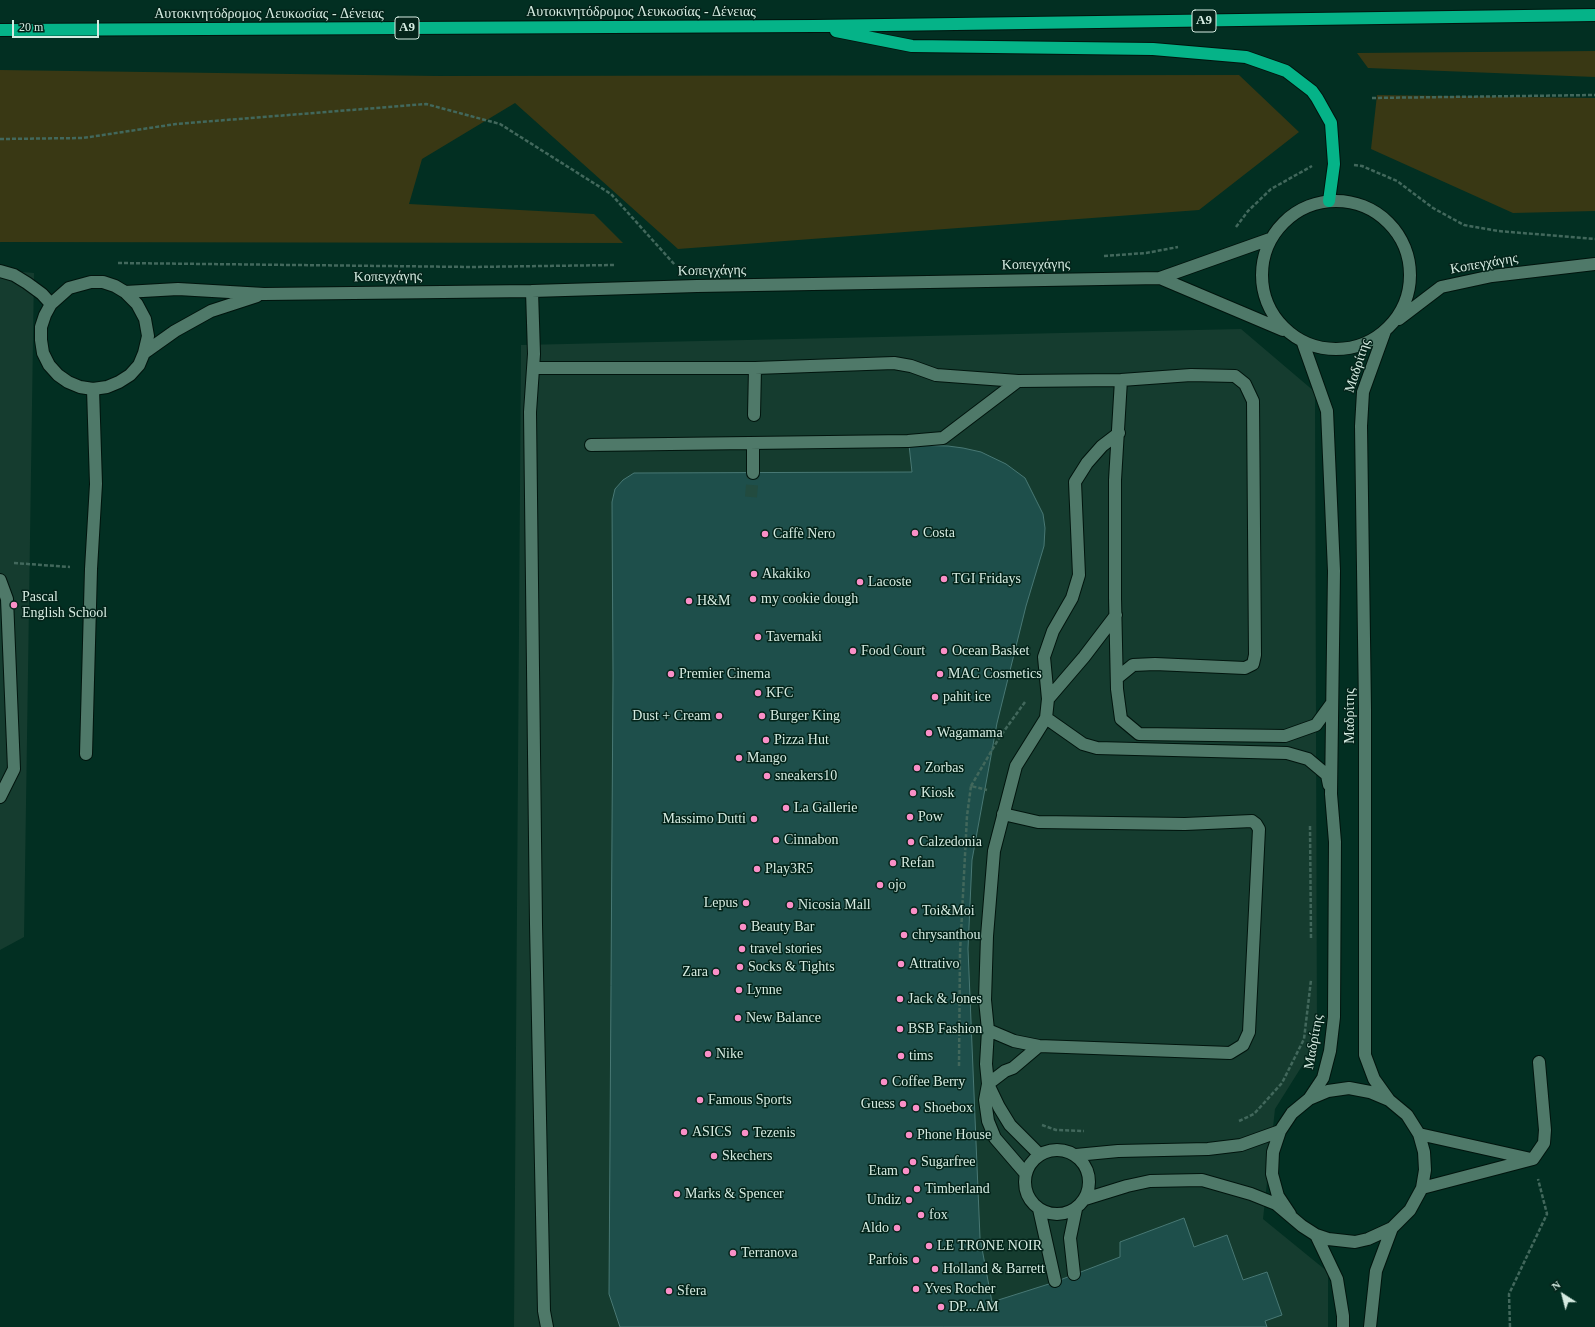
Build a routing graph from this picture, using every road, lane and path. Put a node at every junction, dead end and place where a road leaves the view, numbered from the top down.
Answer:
1 (1595, 15) edge
2 (813, 26) junction
3 (0, 30) edge
4 (1595, 94) edge
5 (1372, 98) dead end
6 (0, 139) edge
7 (1334, 164) junction
8 (1329, 201) junction
9 (1232, 233) dead end
10 (1270, 239) junction
11 (1595, 239) edge
12 (1180, 247) dead end
13 (1102, 256) dead end
14 (112, 263) dead end
15 (666, 264) dead end
16 (674, 264) junction
17 (681, 264) dead end
18 (1595, 264) edge
19 (619, 265) dead end
20 (0, 271) edge
21 (1160, 278) junction
22 (697, 286) junction
23 (532, 291) junction
24 (125, 292) junction
25 (264, 294) junction
26 (51, 304) junction
27 (1388, 328) junction
28 (1284, 330) junction
29 (1303, 343) junction
30 (144, 353) junction
31 (533, 368) junction
32 (755, 368) junction
33 (1121, 380) junction
34 (1018, 381) junction
35 (94, 389) junction
36 (754, 415) dead end
37 (1119, 433) junction
38 (753, 443) junction
39 (591, 445) dead end
40 (753, 473) tunnel mouth
41 (8, 563) dead end
42 (91, 569) junction
43 (0, 580) edge
44 (1116, 614) junction
45 (1117, 678) junction
46 (1048, 699) junction
47 (1026, 701) dead end
48 (1332, 703) junction
49 (1046, 718) junction
50 (86, 754) dead end
51 (971, 786) dead end
52 (1331, 794) junction
53 (0, 797) edge
54 (1003, 814) junction
55 (988, 1030) junction
56 (1039, 1046) junction
57 (1539, 1062) dead end
58 (988, 1084) junction
59 (1309, 1099) junction
60 (1389, 1100) junction
61 (1280, 1131) junction
62 (1419, 1134) junction
63 (1040, 1155) junction
64 (1076, 1156) junction
65 (1533, 1159) junction
66 (1026, 1174) junction
67 (1422, 1188) junction
68 (1085, 1199) junction
69 (1039, 1209) junction
70 (1076, 1209) junction
71 (1290, 1214) junction
72 (1392, 1228) junction
73 (1316, 1234) junction
74 (1074, 1274) dead end
75 (1055, 1281) dead end
76 (547, 1327) edge
77 (1343, 1327) edge
78 (1370, 1327) edge
79 (1510, 1327) edge

1 - 2 highway, Αυτοκινητόδρομος Λευκωσίας - Δένειας / A9
2 - 3 highway, Αυτοκινητόδρομος Λευκωσίας - Δένειας / A9
2 - 7 highway
4 - 5 path
6 - 16 path
7 - 8 highway
7 - 9 path
7 - 11 path
8 - 10 street
8 - 27 street
10 - 21 street, Κοπεγχάγης
10 - 28 street
12 - 13 path
14 - 19 path
15 - 16 path
16 - 17 path
16 - 22 path
18 - 27 street, Κοπεγχάγης
20 - 26 street
21 - 22 street, Κοπεγχάγης
21 - 28 street, Κοπεγχάγης
22 - 23 street, Κοπεγχάγης
23 - 25 street, Κοπεγχάγης
23 - 31 street
24 - 25 street, Κοπεγχάγης
24 - 26 street
24 - 30 street
25 - 30 street, Κοπεγχάγης
26 - 35 street
27 - 29 street, Κοπεγχάγης
27 - 60 street, Μαδρίτης
28 - 29 street, Κοπεγχάγης
29 - 48 street, Μαδρίτης
30 - 35 street
31 - 32 street
31 - 76 street
32 - 34 street
32 - 36 street
33 - 34 street
33 - 37 street
33 - 45 street
34 - 38 street
35 - 42 street
37 - 44 street
37 - 46 street
38 - 39 street
38 - 40 street
41 - 42 path
42 - 50 street
43 - 53 street
44 - 45 street
44 - 46 street
45 - 48 street
46 - 49 street
47 - 51 path
48 - 52 street, Μαδρίτης
49 - 52 street
49 - 54 street
52 - 59 street, Μαδρίτης
54 - 55 street
54 - 56 street
55 - 56 street
55 - 58 street
56 - 58 street
57 - 65 street
58 - 63 street
58 - 66 street
59 - 60 street
59 - 61 street
60 - 62 street
61 - 64 street
61 - 71 street
62 - 65 street
62 - 67 street
63 - 64 street
63 - 66 street
64 - 68 street
65 - 67 street
65 - 79 path
66 - 69 street
67 - 72 street
68 - 70 street
68 - 71 street
69 - 70 street
69 - 75 street
70 - 74 street
71 - 73 street
72 - 73 street
72 - 78 street
73 - 77 street

